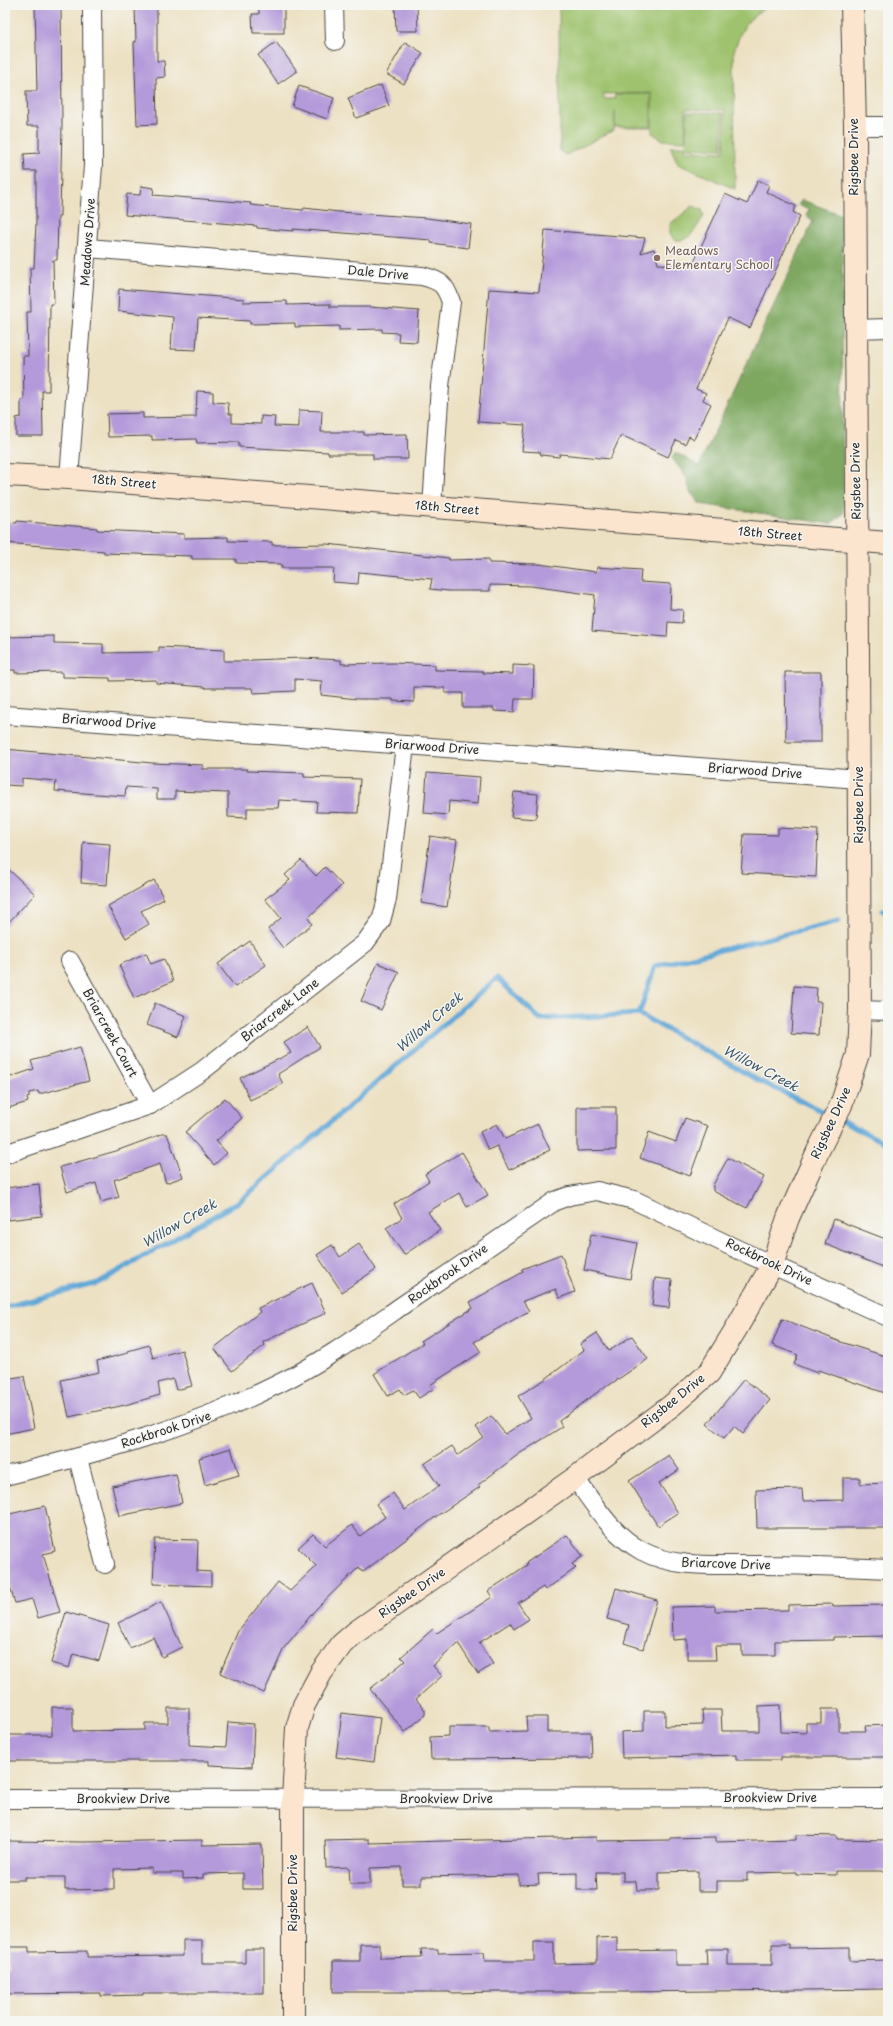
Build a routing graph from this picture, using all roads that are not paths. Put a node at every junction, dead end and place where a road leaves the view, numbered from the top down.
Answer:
1 (92, 5) edge
2 (334, 5) edge
3 (852, 5) edge
4 (335, 41) dead end
5 (855, 126) junction
6 (888, 126) edge
7 (88, 248) junction
8 (888, 328) edge
9 (854, 329) junction
10 (5, 475) edge
11 (69, 478) junction
12 (432, 507) junction
13 (857, 541) junction
14 (888, 543) edge
15 (5, 714) edge
16 (405, 744) junction
17 (859, 778) junction
18 (70, 961) dead end
19 (860, 1010) junction
20 (888, 1011) edge
21 (150, 1105) junction
22 (5, 1154) edge
23 (772, 1265) junction
24 (888, 1317) edge
25 (78, 1458) junction
26 (5, 1476) edge
27 (575, 1478) junction
28 (105, 1564) dead end
29 (888, 1569) edge
30 (888, 1798) edge
31 (5, 1799) edge
32 (293, 1799) junction
33 (294, 2021) edge

1 - 7 street, Meadows Drive
2 - 4 street
3 - 5 street, Rigsbee Drive
5 - 6 street
5 - 9 street, Rigsbee Drive
7 - 11 street, Meadows Drive
7 - 12 street, Dale Drive
8 - 9 street
9 - 13 street, Rigsbee Drive
10 - 11 street, 18th Street
11 - 12 street, 18th Street
12 - 13 street, 18th Street
13 - 14 street, 18th Street
13 - 17 street, Rigsbee Drive
15 - 16 street, Briarwood Drive
16 - 17 street, Briarwood Drive
16 - 21 street, Briarcreek Lane
17 - 19 street, Rigsbee Drive
18 - 21 street, Briarcreek Court
19 - 20 street
19 - 23 street, Rigsbee Drive
21 - 22 street, Briarcreek Lane
23 - 24 street, Rockbrook Drive
23 - 25 street, Rockbrook Drive
23 - 27 street, Rigsbee Drive
25 - 26 street, Rockbrook Drive
25 - 28 street
27 - 29 street, Briarcove Drive
27 - 32 street, Rigsbee Drive
30 - 32 street, Brookview Drive
31 - 32 street, Brookview Drive
32 - 33 street, Rigsbee Drive

